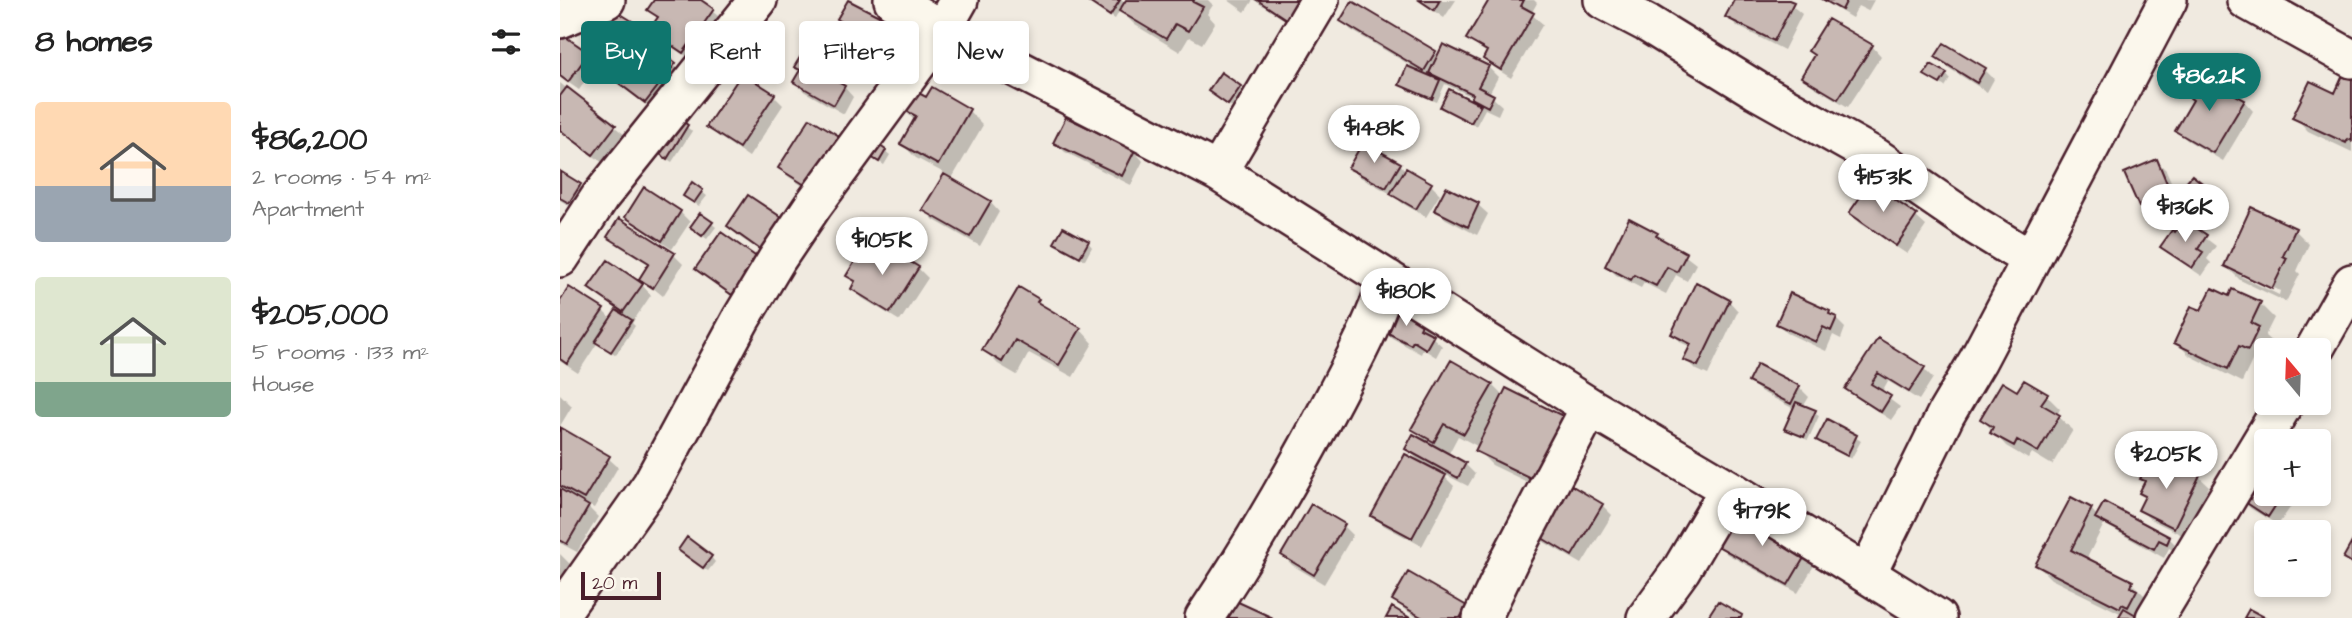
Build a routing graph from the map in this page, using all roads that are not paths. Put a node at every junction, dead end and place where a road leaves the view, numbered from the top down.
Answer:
1 (606, 0) edge
2 (758, 0) edge
3 (893, 0) edge
4 (1320, 0) edge
5 (1604, 0) edge
6 (2168, 0) edge
7 (2246, 0) edge
8 (951, 15) edge
9 (560, 19) edge
10 (2352, 59) edge
11 (1218, 172) junction
12 (560, 258) edge
13 (2030, 259) junction
14 (1388, 279) junction
15 (2352, 283) edge
16 (2321, 338) edge
17 (1590, 407) junction
18 (2277, 415) edge
19 (1729, 489) junction
20 (1867, 574) junction
21 (1917, 613) edge
22 (560, 614) edge
23 (1204, 618) edge
24 (1482, 618) edge
25 (1646, 618) edge
26 (2155, 618) edge

1 - 9 street
2 - 12 street
3 - 8 street
4 - 11 street
5 - 13 street
6 - 13 street
7 - 10 street
8 - 11 street
8 - 22 street
11 - 14 street
13 - 20 street
14 - 17 street
14 - 23 street
15 - 16 street
17 - 19 street
17 - 24 street
18 - 26 street
19 - 20 street
19 - 25 street
20 - 21 street

